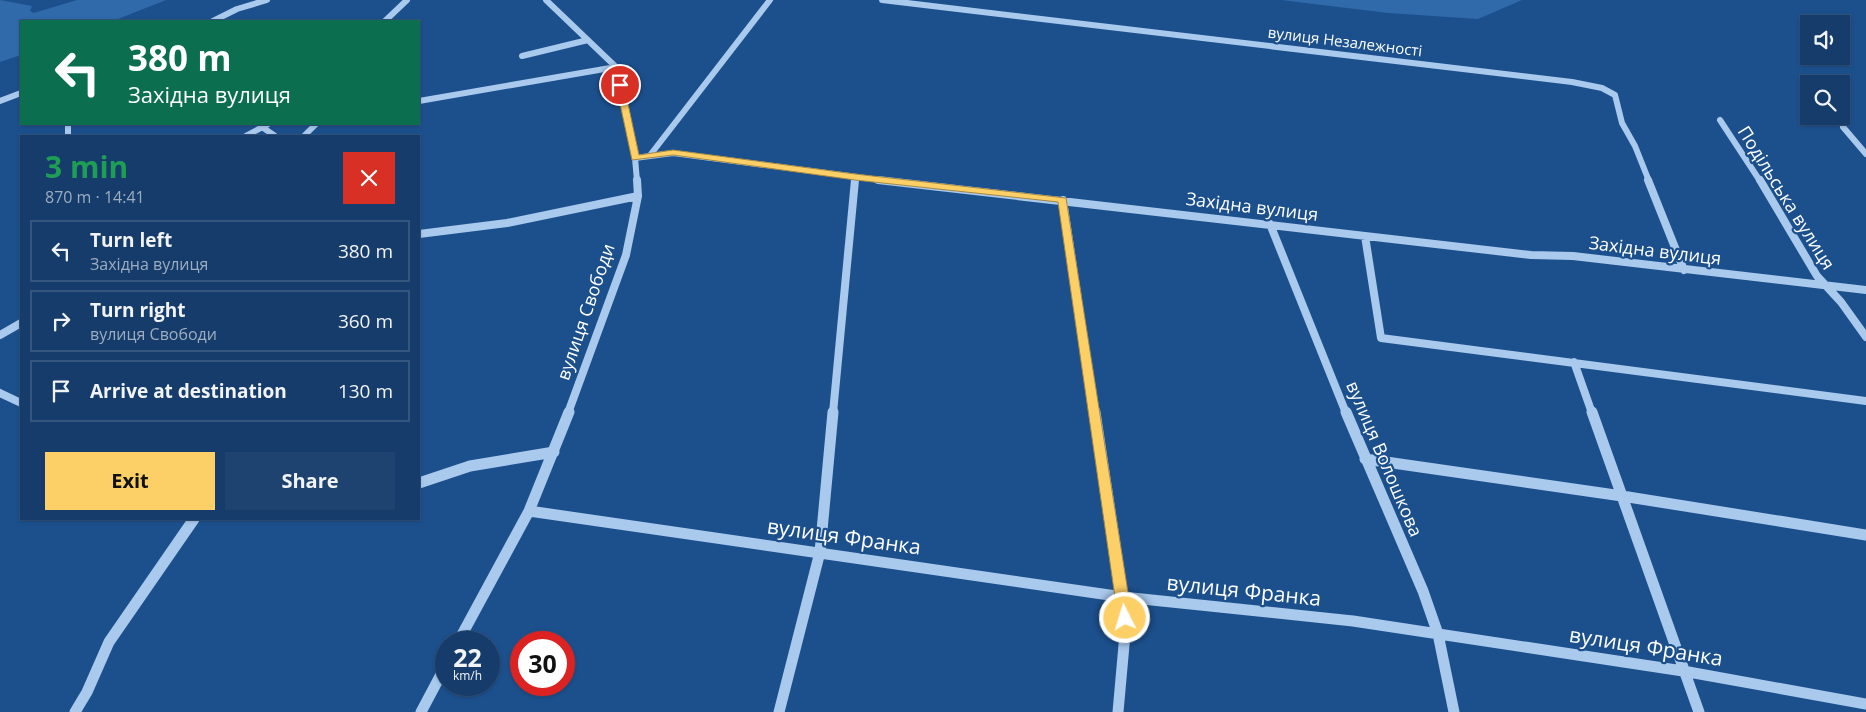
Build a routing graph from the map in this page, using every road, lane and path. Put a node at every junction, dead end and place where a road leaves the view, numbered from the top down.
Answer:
1 (267, 0) edge
2 (407, 0) edge
3 (546, 0) edge
4 (770, 0) edge
5 (882, 0) edge
6 (215, 20) edge
7 (386, 20) edge
8 (588, 40) junction
9 (522, 56) dead end
10 (616, 67) junction
11 (20, 93) edge
12 (0, 100) edge
13 (420, 101) edge
14 (1720, 120) dead end
15 (315, 125) edge
16 (265, 126) edge
17 (1843, 127) dead end
18 (248, 135) edge
19 (274, 135) edge
20 (305, 135) edge
21 (651, 154) junction
22 (1866, 154) edge
23 (635, 158) junction
24 (855, 177) junction
25 (638, 196) junction
26 (1063, 200) junction
27 (1270, 224) junction
28 (420, 234) edge
29 (1365, 236) junction
30 (1684, 270) junction
31 (1824, 286) junction
32 (1866, 290) edge
33 (20, 323) edge
34 (0, 335) edge
35 (1866, 337) edge
36 (1574, 362) junction
37 (0, 393) edge
38 (1866, 401) edge
39 (20, 403) edge
40 (554, 452) junction
41 (1365, 459) junction
42 (420, 483) edge
43 (1622, 496) junction
44 (529, 511) junction
45 (194, 520) edge
46 (1866, 535) edge
47 (820, 552) junction
48 (1124, 597) junction
49 (464, 631) edge
50 (1438, 634) junction
51 (1683, 671) junction
52 (435, 686) edge
53 (1866, 704) edge
54 (75, 712) edge
55 (421, 712) edge
56 (779, 712) edge
57 (1118, 712) edge
58 (1454, 712) edge
59 (1699, 712) edge

1 - 6 street
2 - 7 street
3 - 8 street
4 - 21 street
5 - 30 street, вулиця Незалежності
8 - 9 street
8 - 10 street
10 - 13 street
10 - 23 street, вулиця Свободи
11 - 12 street
14 - 31 street, Подільська вулиця
15 - 20 street
16 - 18 street
16 - 19 street
17 - 22 street
21 - 23 street, Західна вулиця
21 - 24 street, Західна вулиця
23 - 25 street, вулиця Свободи
24 - 26 street, Західна вулиця
24 - 47 street
25 - 28 street
25 - 40 street, вулиця Свободи
26 - 27 street, Західна вулиця
26 - 48 street
27 - 29 street, Західна вулиця
27 - 41 street, вулиця Волошкова
29 - 30 street, Західна вулиця
29 - 36 street
30 - 31 street, Західна вулиця
31 - 32 street, Західна вулиця
31 - 35 street, Подільська вулиця
33 - 34 street
36 - 38 street
36 - 43 street
37 - 39 street
40 - 42 street
40 - 44 street, вулиця Свободи
41 - 43 street
41 - 50 street, вулиця Волошкова
43 - 46 street
43 - 51 street
44 - 47 street, вулиця Франка
44 - 49 street, вулиця Свободи
45 - 54 street
47 - 48 street, вулиця Франка
47 - 56 street
48 - 50 street, вулиця Франка
48 - 57 street
50 - 51 street, вулиця Франка
50 - 58 street, вулиця Волошкова
51 - 53 street, вулиця Франка
51 - 59 street
52 - 55 street

